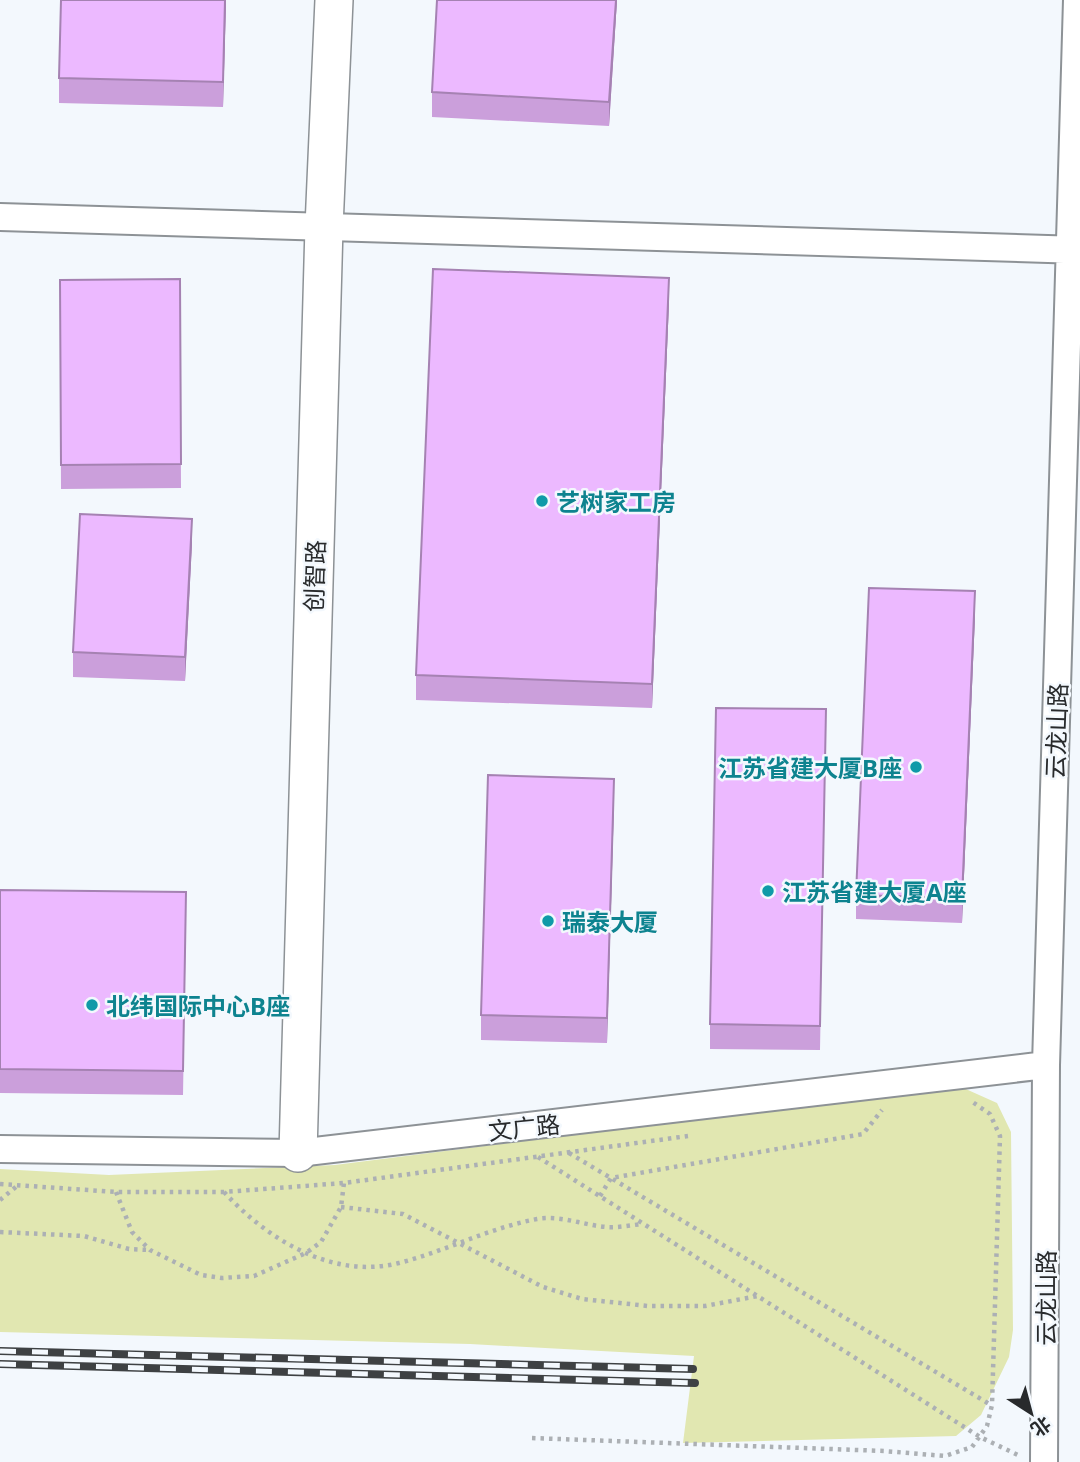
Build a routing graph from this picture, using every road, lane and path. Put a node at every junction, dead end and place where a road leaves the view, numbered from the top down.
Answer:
1 (334, 0) edge
2 (1077, 0) edge
3 (0, 217) edge
4 (324, 227) junction
5 (1075, 250) edge
6 (1046, 1065) junction
7 (966, 1101) dead end
8 (895, 1107) dead end
9 (883, 1109) junction
10 (869, 1111) dead end
11 (689, 1136) dead end
12 (0, 1149) edge
13 (569, 1152) junction
14 (298, 1153) junction
15 (538, 1156) junction
16 (611, 1178) junction
17 (344, 1183) junction
18 (0, 1184) edge
19 (18, 1185) junction
20 (116, 1192) junction
21 (224, 1192) junction
22 (600, 1196) junction
23 (0, 1200) edge
24 (341, 1207) junction
25 (644, 1224) junction
26 (0, 1232) edge
27 (460, 1243) junction
28 (150, 1250) junction
29 (306, 1253) junction
30 (759, 1296) junction
31 (992, 1405) junction
32 (980, 1437) junction
33 (532, 1438) dead end
34 (1033, 1459) edge

1 - 4 street, 创智路
2 - 5 street, 云龙山路
3 - 4 street
4 - 5 street
4 - 14 street, 创智路
5 - 6 street, 云龙山路
6 - 14 street, 文广路
6 - 34 street, 云龙山路
7 - 31 path
8 - 9 path
9 - 10 path
9 - 16 path
11 - 13 path
12 - 14 street, 文广路
13 - 15 path
13 - 16 path
15 - 17 path
15 - 22 path
16 - 22 path
16 - 31 path
17 - 21 path
17 - 24 path
18 - 19 path
19 - 20 path
19 - 23 path
20 - 21 path
20 - 28 path
21 - 29 path
22 - 25 path
24 - 27 path
24 - 29 path
25 - 27 path
25 - 30 path
26 - 28 path
27 - 29 path
27 - 30 path
28 - 29 path
30 - 32 path
31 - 32 path
32 - 33 path
32 - 34 path

